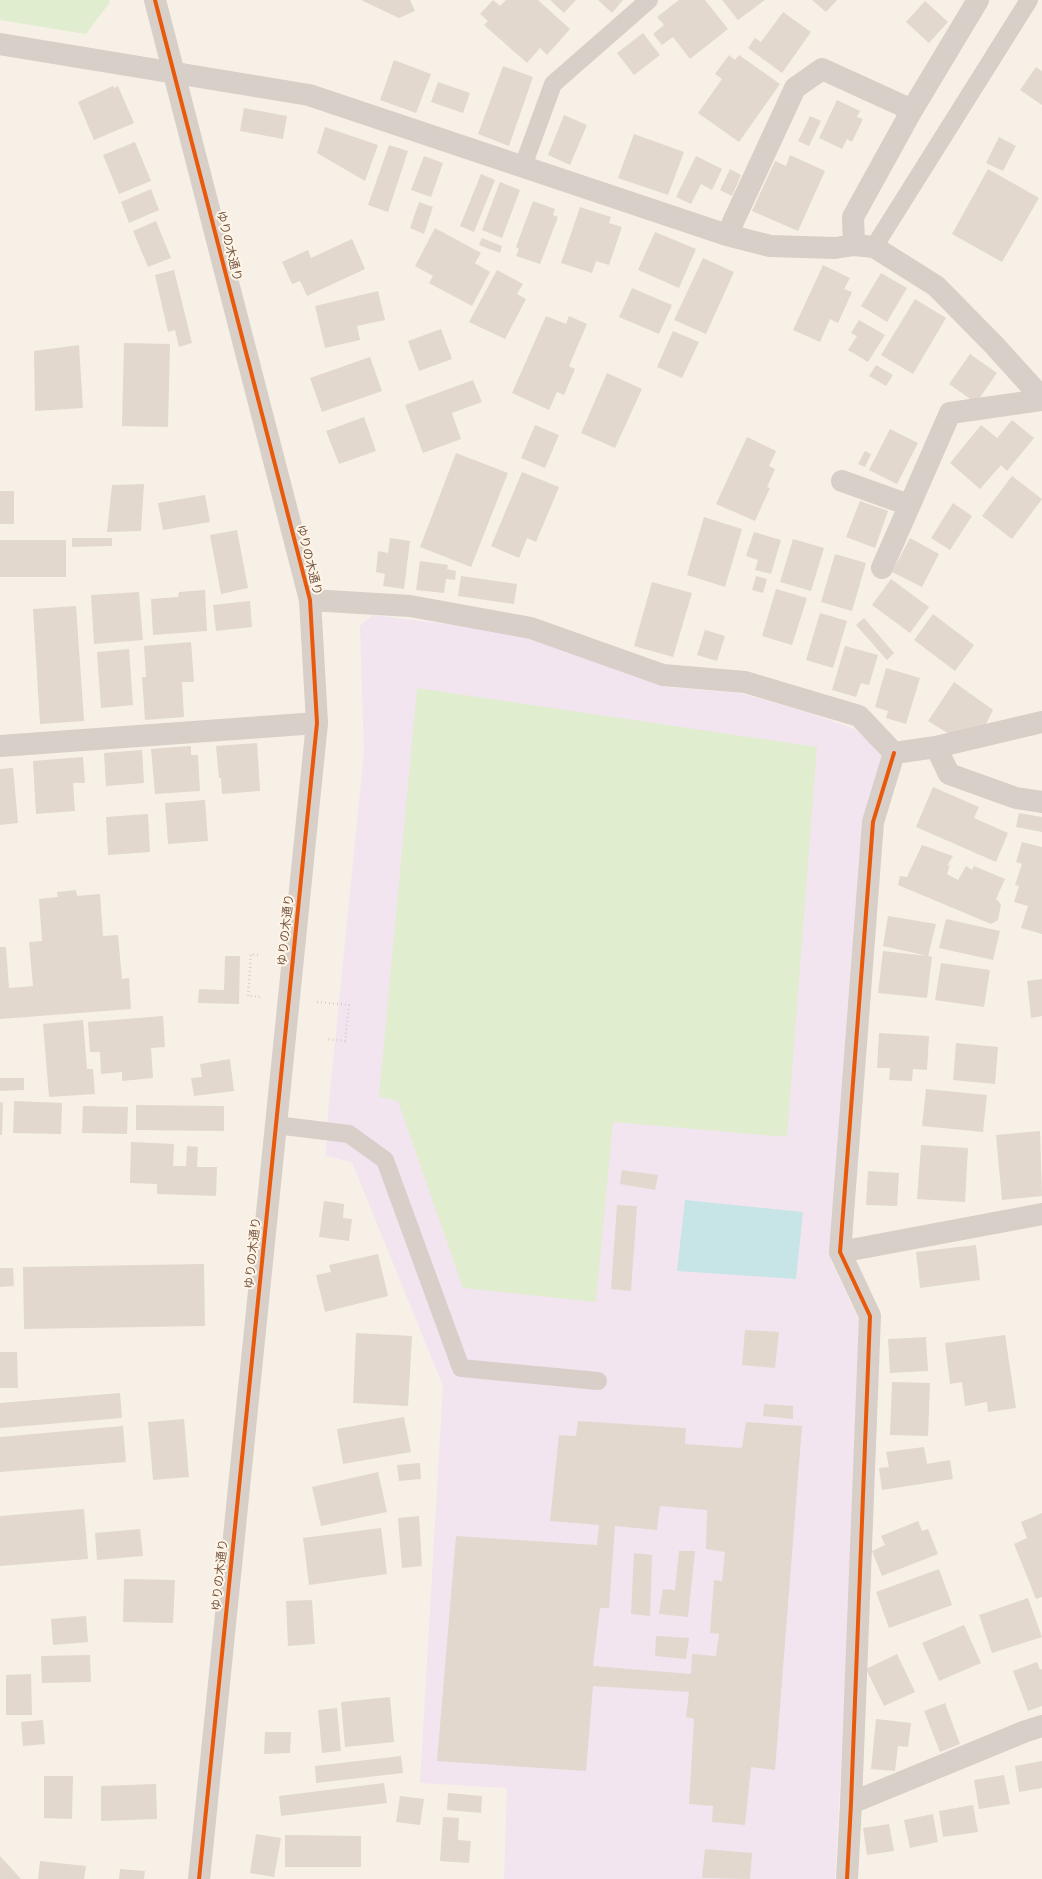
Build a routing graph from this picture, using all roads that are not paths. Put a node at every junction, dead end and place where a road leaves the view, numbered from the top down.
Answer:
1 (155, 0) edge
2 (649, 0) edge
3 (978, 0) edge
4 (1029, 0) edge
5 (0, 44) edge
6 (173, 72) junction
7 (912, 110) junction
8 (523, 166) junction
9 (727, 235) junction
10 (864, 246) junction
11 (1042, 399) edge
12 (842, 481) dead end
13 (909, 505) junction
14 (882, 568) dead end
15 (310, 600) junction
16 (1042, 722) edge
17 (317, 723) junction
18 (0, 746) edge
19 (936, 747) junction
20 (894, 753) junction
21 (1042, 802) edge
22 (276, 1125) junction
23 (1042, 1214) edge
24 (840, 1252) junction
25 (598, 1381) dead end
26 (1042, 1726) edge
27 (851, 1803) junction
28 (199, 1879) edge
29 (847, 1879) edge

1 - 6 street, ゆりの木通り
2 - 8 lane
3 - 7 street
4 - 10 lane
5 - 6 street
6 - 8 street
6 - 15 street, ゆりの木通り
7 - 9 street
7 - 10 street
8 - 9 street
9 - 10 street
10 - 11 street
11 - 13 street
12 - 13 street
13 - 14 street
15 - 17 street, ゆりの木通り
15 - 20 street
16 - 19 street
17 - 18 street
17 - 22 street, ゆりの木通り
19 - 20 street
19 - 21 street
20 - 24 street
22 - 25 lane
22 - 28 street, ゆりの木通り
23 - 24 street
24 - 27 street
26 - 27 street
27 - 29 street

